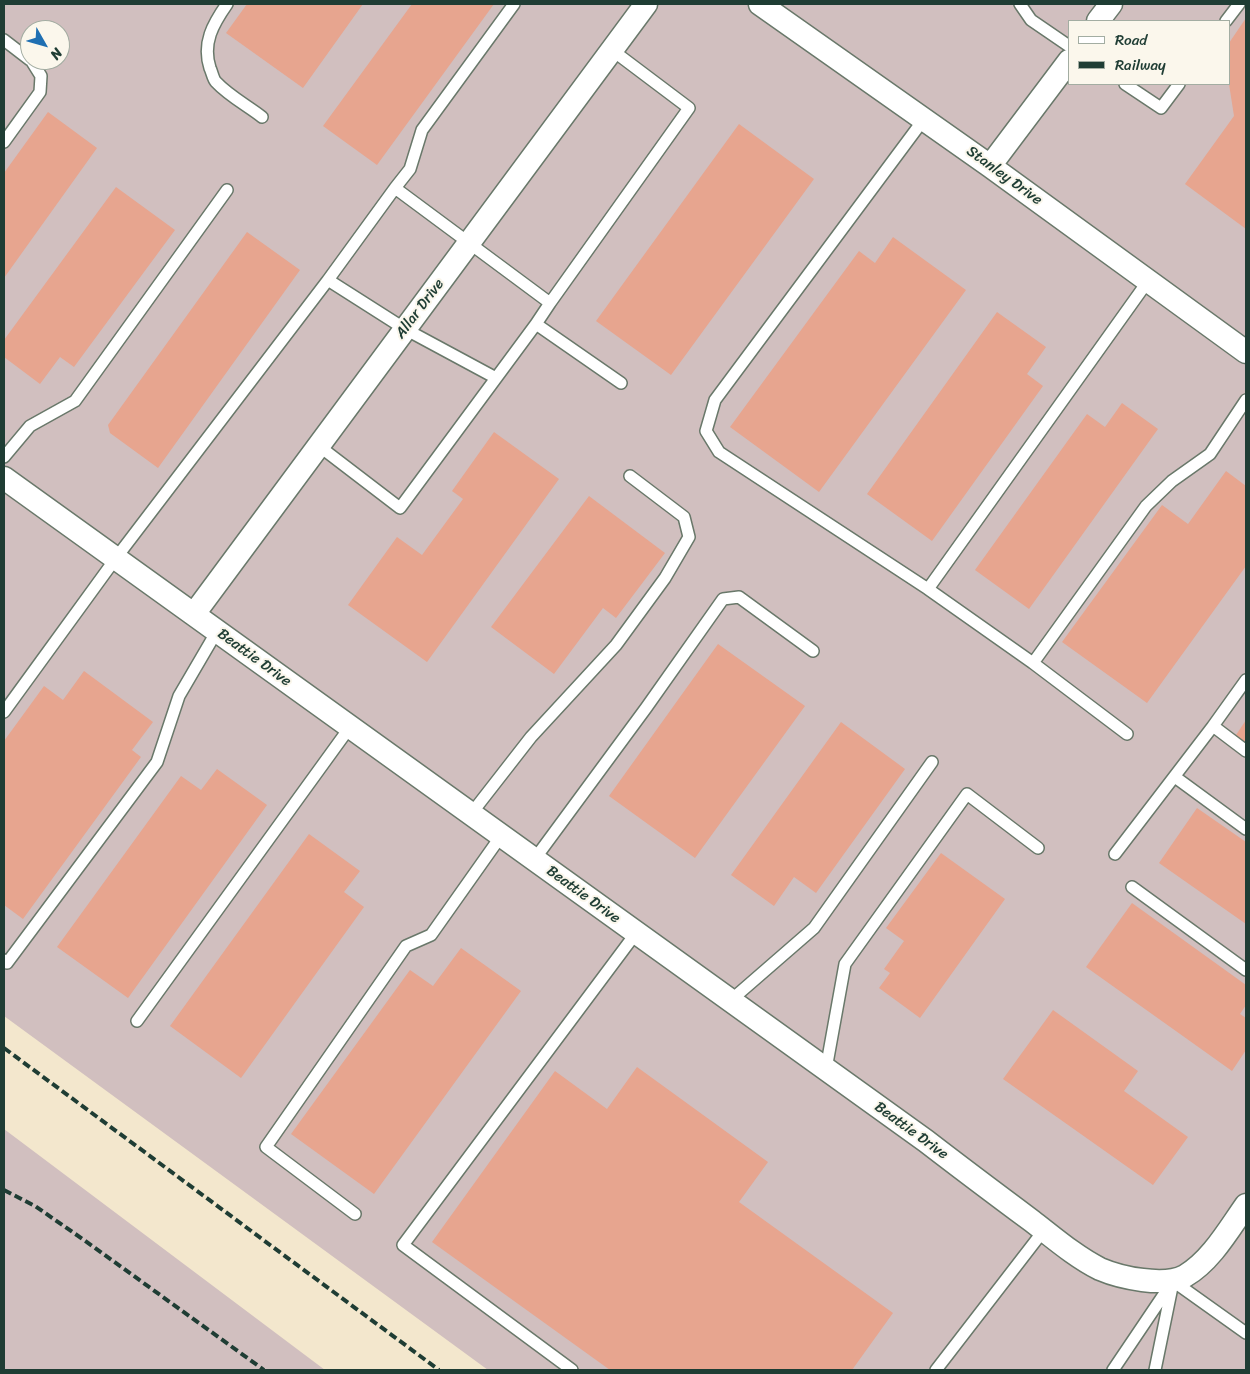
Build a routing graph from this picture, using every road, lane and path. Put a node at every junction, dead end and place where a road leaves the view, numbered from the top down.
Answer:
1 (227, 4) edge
2 (514, 4) edge
3 (646, 4) edge
4 (760, 4) edge
5 (1020, 4) edge
6 (1112, 4) edge
7 (1239, 4) edge
8 (1099, 20) edge
9 (1227, 20) edge
10 (4, 40) edge
11 (1068, 45) edge
12 (612, 50) junction
13 (20, 52) edge
14 (1068, 62) edge
15 (37, 70) edge
16 (1126, 85) edge
17 (1178, 85) edge
18 (262, 118) dead end
19 (924, 119) junction
20 (4, 142) edge
21 (990, 166) junction
22 (394, 188) junction
23 (227, 190) dead end
24 (469, 243) junction
25 (328, 280) junction
26 (1148, 281) junction
27 (550, 303) junction
28 (536, 324) junction
29 (405, 329) junction
30 (1246, 352) edge
31 (496, 378) junction
32 (621, 383) dead end
33 (1246, 400) edge
34 (318, 446) junction
35 (4, 457) edge
36 (630, 476) dead end
37 (4, 478) edge
38 (116, 558) junction
39 (928, 589) junction
40 (194, 614) junction
41 (217, 631) junction
42 (813, 651) dead end
43 (1033, 663) junction
44 (1246, 680) edge
45 (4, 712) edge
46 (1213, 726) junction
47 (350, 727) junction
48 (1127, 734) dead end
49 (1246, 751) edge
50 (932, 762) dead end
51 (1175, 777) junction
52 (471, 814) junction
53 (1246, 829) edge
54 (502, 836) junction
55 (1038, 848) dead end
56 (1115, 854) dead end
57 (534, 860) junction
58 (1132, 887) dead end
59 (636, 933) junction
60 (4, 960) edge
61 (1246, 970) edge
62 (730, 1000) junction
63 (137, 1021) dead end
64 (826, 1069) junction
65 (1246, 1205) edge
66 (355, 1214) dead end
67 (1044, 1230) junction
68 (1173, 1281) junction
69 (1246, 1333) edge
70 (572, 1370) edge
71 (936, 1370) edge
72 (1112, 1370) edge
73 (1155, 1370) edge

1 - 18 lane
2 - 22 lane
3 - 12 street, Allar Drive
4 - 19 street, Stanley Drive
5 - 11 lane
6 - 8 street
7 - 9 lane
10 - 13 lane
12 - 24 street, Allar Drive
12 - 27 lane
14 - 21 street
15 - 20 lane
16 - 17 lane
19 - 21 street, Stanley Drive
19 - 39 lane
21 - 26 street, Stanley Drive
22 - 24 lane
22 - 25 lane
23 - 35 lane
24 - 27 lane
24 - 29 street, Allar Drive
25 - 29 lane
25 - 38 lane
26 - 30 street, Stanley Drive
26 - 39 lane
27 - 28 lane
28 - 31 lane
28 - 32 lane
29 - 31 lane
29 - 34 street, Allar Drive
31 - 34 lane
33 - 43 lane
34 - 40 street, Allar Drive
36 - 52 lane
37 - 38 street, Beattie Drive
38 - 40 street, Beattie Drive
38 - 45 lane
39 - 43 lane
40 - 41 street, Beattie Drive
41 - 47 street, Beattie Drive
41 - 60 lane
42 - 57 lane
43 - 48 lane
44 - 46 lane
46 - 49 lane
46 - 51 lane
47 - 52 street, Beattie Drive
47 - 63 lane
50 - 62 lane
51 - 53 lane
51 - 56 lane
52 - 54 street, Beattie Drive
54 - 57 street, Beattie Drive
54 - 66 lane
55 - 64 lane
57 - 59 street, Beattie Drive
58 - 61 lane
59 - 62 street, Beattie Drive
59 - 70 lane
62 - 64 street, Beattie Drive
64 - 67 street, Beattie Drive
65 - 68 street
67 - 68 street, Beattie Drive
67 - 71 lane
68 - 69 lane
68 - 72 lane
68 - 73 lane

